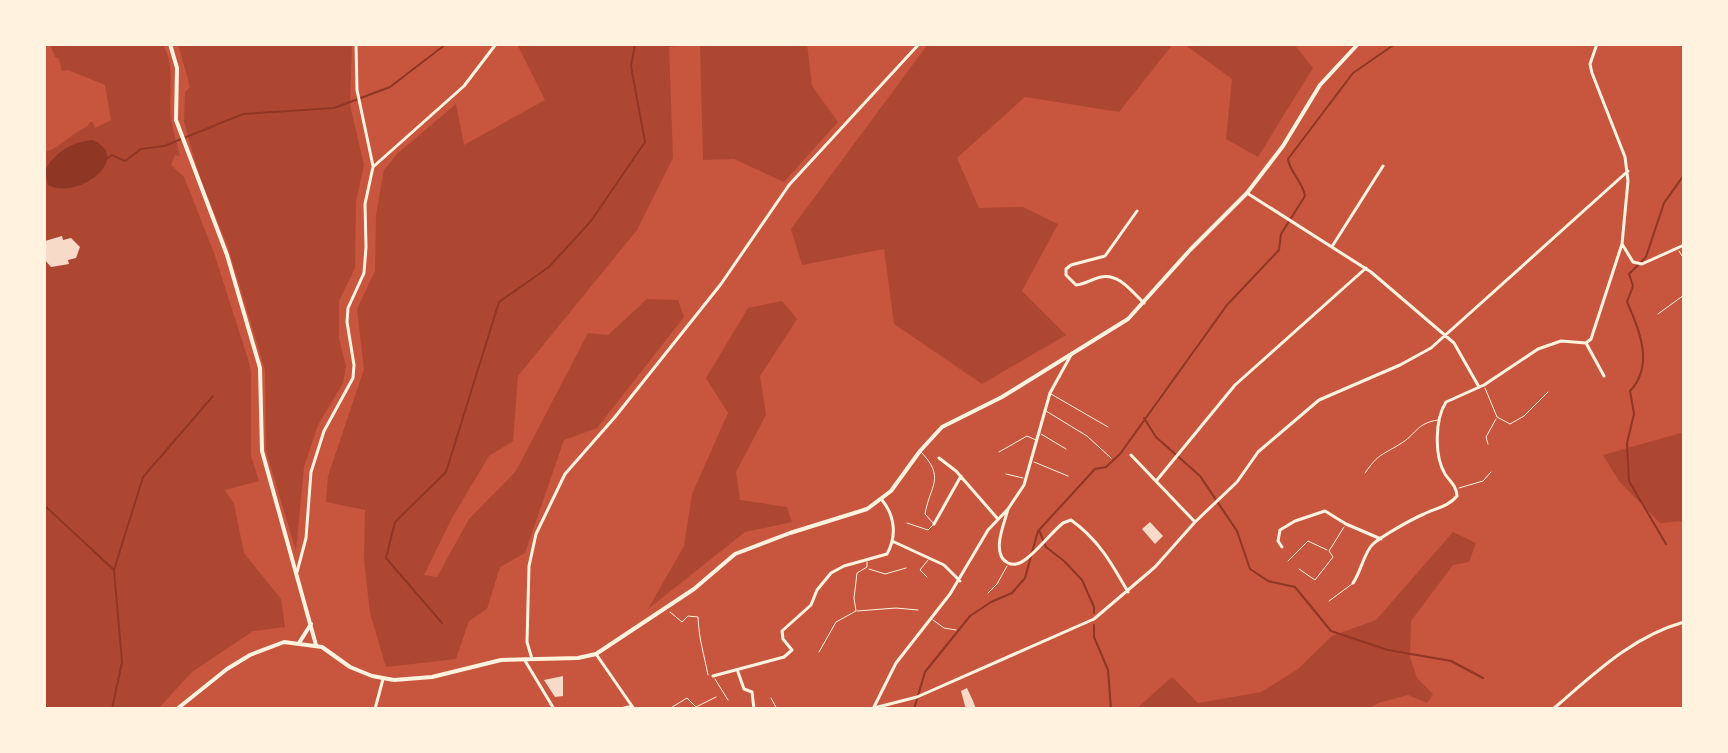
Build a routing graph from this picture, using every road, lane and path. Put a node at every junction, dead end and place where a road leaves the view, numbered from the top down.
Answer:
1 (170, 44) edge
2 (356, 44) edge
3 (496, 44) edge
4 (919, 44) edge
5 (1358, 44) edge
6 (1597, 44) edge
7 (1383, 166) dead end
8 (373, 167) junction
9 (1628, 171) junction
10 (1247, 193) junction
11 (1137, 211) dead end
12 (1622, 244) junction
13 (1333, 245) junction
14 (1684, 245) edge
15 (1677, 249) junction
16 (1684, 259) edge
17 (1366, 268) junction
18 (1684, 295) edge
19 (1144, 303) junction
20 (1658, 314) dead end
21 (1445, 337) junction
22 (1586, 343) junction
23 (1071, 355) junction
24 (1604, 376) dead end
25 (1482, 386) junction
26 (1548, 392) dead end
27 (1050, 393) junction
28 (1045, 411) junction
29 (1497, 417) junction
30 (1440, 420) junction
31 (1108, 427) dead end
32 (1039, 432) junction
33 (1037, 441) junction
34 (1488, 444) dead end
35 (1066, 449) dead end
36 (920, 451) junction
37 (999, 452) dead end
38 (1131, 455) dead end
39 (939, 458) dead end
40 (1111, 458) dead end
41 (1031, 461) junction
42 (1491, 472) dead end
43 (1365, 473) dead end
44 (1006, 474) dead end
45 (961, 476) junction
46 (1068, 476) dead end
47 (1026, 479) junction
48 (1157, 480) junction
49 (1456, 489) junction
50 (882, 500) junction
51 (1008, 509) junction
52 (997, 518) junction
53 (1195, 522) junction
54 (907, 523) dead end
55 (934, 524) junction
56 (1346, 524) junction
57 (1381, 539) junction
58 (892, 541) junction
59 (1282, 547) dead end
60 (1329, 551) junction
61 (868, 560) junction
62 (928, 560) junction
63 (1288, 561) dead end
64 (1008, 563) junction
65 (867, 567) junction
66 (906, 568) dead end
67 (1299, 569) dead end
68 (297, 574) junction
69 (927, 577) dead end
70 (960, 581) junction
71 (1353, 583) joint
72 (988, 593) dead end
73 (1128, 593) junction
74 (1329, 601) dead end
75 (666, 607) junction
76 (918, 610) dead end
77 (856, 611) junction
78 (930, 618) junction
79 (1684, 622) edge
80 (311, 624) junction
81 (956, 630) dead end
82 (299, 643) junction
83 (316, 645) junction
84 (819, 652) dead end
85 (596, 654) junction
86 (524, 659) junction
87 (532, 659) junction
88 (737, 672) junction
89 (713, 676) junction
90 (383, 679) junction
91 (716, 697) dead end
92 (771, 698) dead end
93 (728, 700) dead end
94 (679, 703) junction
95 (633, 708) edge
96 (177, 709) edge
97 (375, 709) edge
98 (554, 709) edge
99 (621, 709) edge
100 (669, 709) edge
101 (683, 709) edge
102 (754, 709) edge
103 (777, 709) edge
104 (873, 709) edge
105 (1553, 709) edge

1 - 68 main road
2 - 8 street
3 - 8 street
4 - 87 street
5 - 10 main road
6 - 9 street
7 - 13 street
8 - 68 street
9 - 12 street
9 - 21 street
10 - 13 street
10 - 19 main road
11 - 19 street
12 - 15 street
12 - 22 street
13 - 17 street
14 - 15 street
15 - 16 lane
17 - 21 street
17 - 48 street
18 - 20 lane
19 - 23 main road
21 - 25 street
21 - 53 street
22 - 24 street
22 - 25 street
23 - 27 street
23 - 36 main road
25 - 29 lane
25 - 30 street
26 - 29 lane
27 - 28 street
27 - 31 lane
28 - 32 street
28 - 40 lane
29 - 34 lane
30 - 43 lane
30 - 49 street
32 - 33 street
32 - 35 lane
33 - 37 lane
33 - 41 street
36 - 50 main road
36 - 55 lane
38 - 48 street
39 - 45 street
41 - 46 lane
41 - 47 street
42 - 49 lane
44 - 47 lane
45 - 52 street
45 - 55 street
47 - 51 street
48 - 53 street
49 - 57 street
50 - 58 street
50 - 75 main road
51 - 52 street
51 - 64 street
52 - 70 street
53 - 73 street
54 - 55 lane
56 - 57 street
56 - 59 street
56 - 60 lane
57 - 71 street
58 - 61 street
58 - 62 street
60 - 63 lane
60 - 67 lane
61 - 65 lane
61 - 88 street
62 - 69 lane
62 - 70 street
64 - 72 lane
64 - 73 street
65 - 66 lane
65 - 77 lane
68 - 80 main road
70 - 78 street
71 - 74 lane
73 - 104 street
75 - 85 main road
75 - 89 path
76 - 77 lane
77 - 84 lane
78 - 81 lane
78 - 104 street
79 - 105 street
80 - 82 main road
80 - 83 main road
82 - 83 main road
82 - 96 main road
83 - 90 main road
85 - 87 main road
85 - 95 street
86 - 87 main road
86 - 90 main road
86 - 98 street
88 - 89 street
88 - 102 street
89 - 93 lane
90 - 97 street
91 - 94 lane
92 - 103 lane
94 - 100 lane
94 - 101 lane
95 - 99 street

